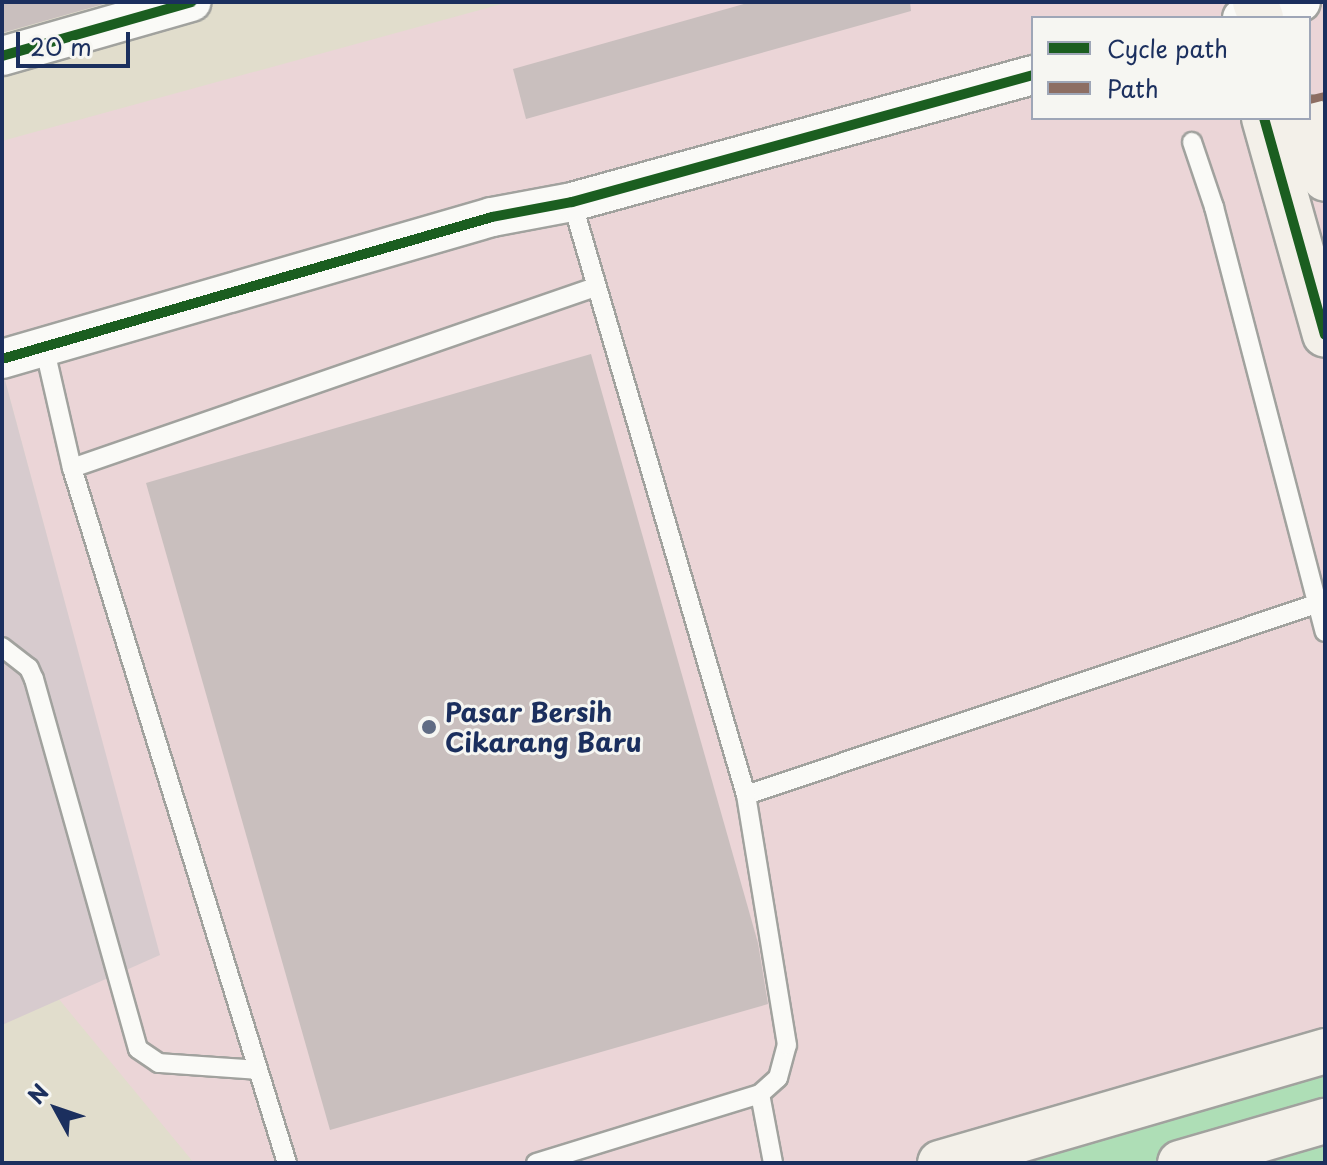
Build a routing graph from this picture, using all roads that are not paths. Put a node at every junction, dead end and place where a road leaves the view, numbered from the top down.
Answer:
1 (191, 2) edge
2 (1301, 2) edge
3 (1255, 14) edge
4 (83, 16) edge
5 (2, 56) edge
6 (1031, 76) edge
7 (1265, 120) edge
8 (1309, 120) edge
9 (1192, 142) dead end
10 (1325, 179) edge
11 (572, 202) junction
12 (595, 287) junction
13 (1325, 335) edge
14 (44, 346) junction
15 (2, 359) edge
16 (72, 468) junction
17 (1321, 602) edge
18 (1325, 632) edge
19 (2, 647) edge
20 (746, 795) junction
21 (1325, 1051) edge
22 (258, 1070) junction
23 (760, 1094) junction
24 (1325, 1121) edge
25 (287, 1163) edge
26 (536, 1163) edge
27 (773, 1163) edge
28 (940, 1163) edge
29 (1180, 1163) edge

1 - 4 street
2 - 3 street
4 - 5 street
6 - 11 street
7 - 13 main road
8 - 10 main road
9 - 17 lane
11 - 12 lane
11 - 14 street
12 - 16 lane
12 - 20 lane
14 - 15 street
14 - 16 lane
16 - 22 lane
17 - 18 lane
17 - 20 lane
19 - 22 lane
20 - 23 lane
21 - 28 main road
22 - 25 lane
23 - 26 lane
23 - 27 lane
24 - 29 main road

